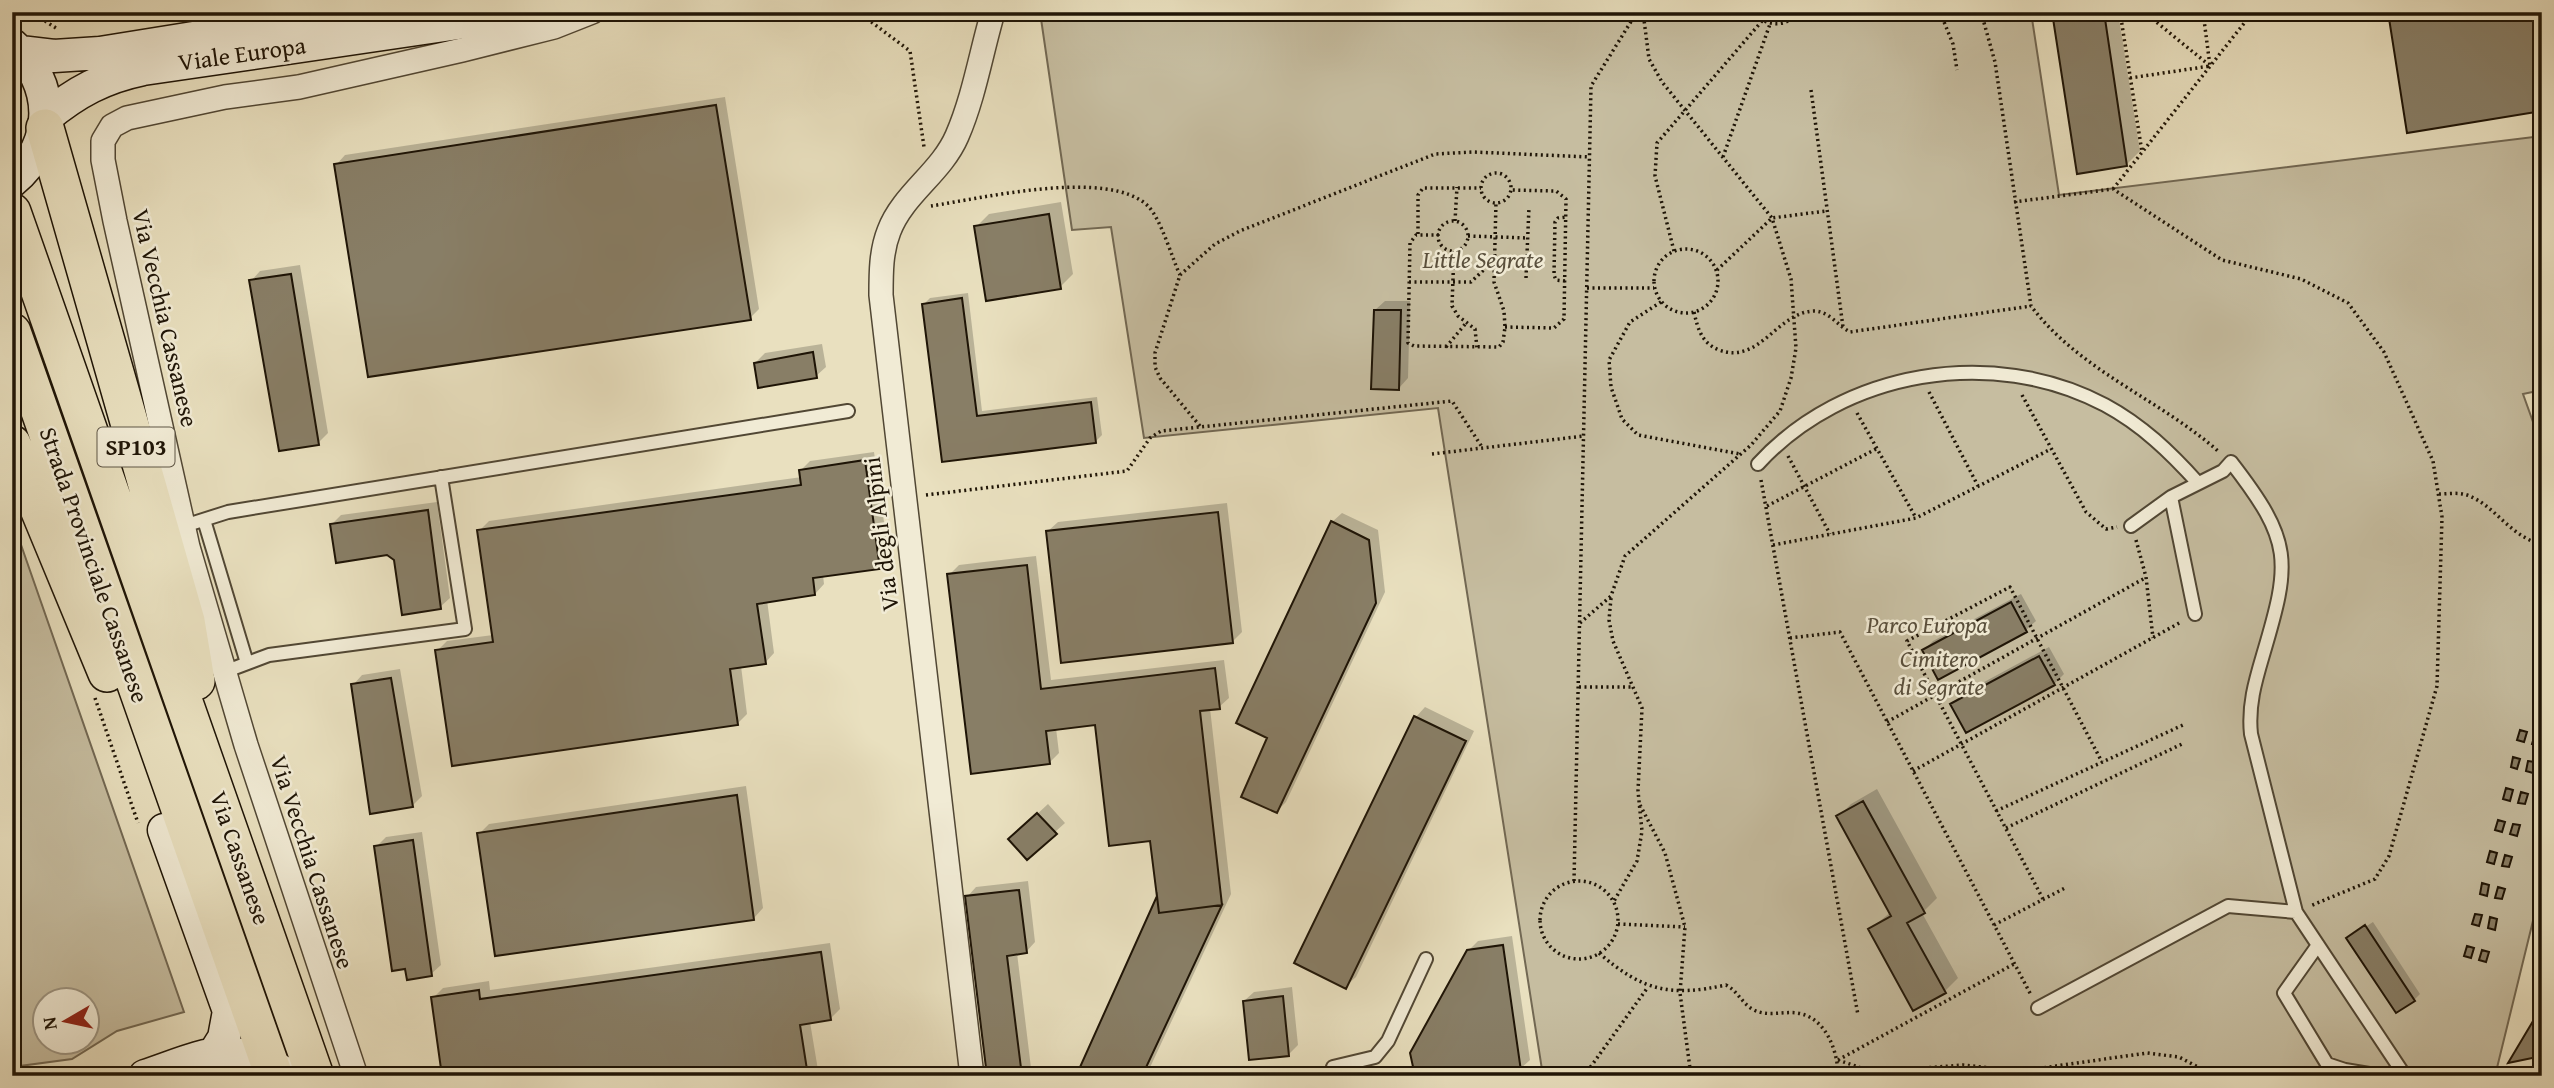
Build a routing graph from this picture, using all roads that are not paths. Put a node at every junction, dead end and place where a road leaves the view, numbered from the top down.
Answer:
1 (356, 12) edge
2 (533, 12) edge
3 (592, 12) edge
4 (993, 12) edge
5 (16, 48) edge
6 (46, 123) junction
7 (12, 181) edge
8 (14, 216) edge
9 (12, 332) edge
10 (848, 411) dead end
11 (12, 444) edge
12 (1758, 464) road end
13 (441, 477) junction
14 (2198, 483) junction
15 (2171, 497) junction
16 (194, 523) junction
17 (2131, 526) road end
18 (2195, 614) road end
19 (164, 641) joint
20 (247, 663) junction
21 (224, 672) junction
22 (148, 719) joint
23 (209, 769) junction
24 (151, 827) junction
25 (202, 872) junction
26 (2296, 912) junction
27 (2318, 945) junction
28 (1426, 959) dead end
29 (2038, 1008) road end
30 (293, 1012) junction
31 (214, 1054) junction
32 (272, 1073) edge
33 (145, 1076) edge
34 (315, 1076) edge
35 (356, 1076) edge
36 (972, 1076) edge
37 (1334, 1076) edge
38 (2381, 1076) edge
39 (2405, 1076) edge

1 - 5 street, Viale Europa
2 - 6 street, Viale Europa
3 - 16 street, Via Vecchia Cassanese
4 - 36 street, Via degli Alpini
5 - 6 street
6 - 7 street
6 - 23 main road, SP103
8 - 19 main road, Strada Provinciale Cassanese / SP103
9 - 22 main road, Strada Provinciale Cassanese / SP103
10 - 13 lane
11 - 24 main road
12 - 14 lane
13 - 16 lane
13 - 20 lane
14 - 15 lane
14 - 26 lane
15 - 17 lane
15 - 18 lane
16 - 20 lane
16 - 21 street, Via Vecchia Cassanese
19 - 23 main road, Via Cassanese / SP103
20 - 21 lane
21 - 35 street, Via Vecchia Cassanese
22 - 25 main road, Via Cassanese / SP103
23 - 30 main road, Via Cassanese / SP103
24 - 25 main road
24 - 31 street
25 - 32 main road, Via Cassanese / SP103
26 - 27 lane
26 - 29 lane
27 - 38 lane
27 - 39 lane
28 - 37 lane
30 - 32 street
30 - 34 main road, Via Cassanese
31 - 32 street
31 - 33 street

